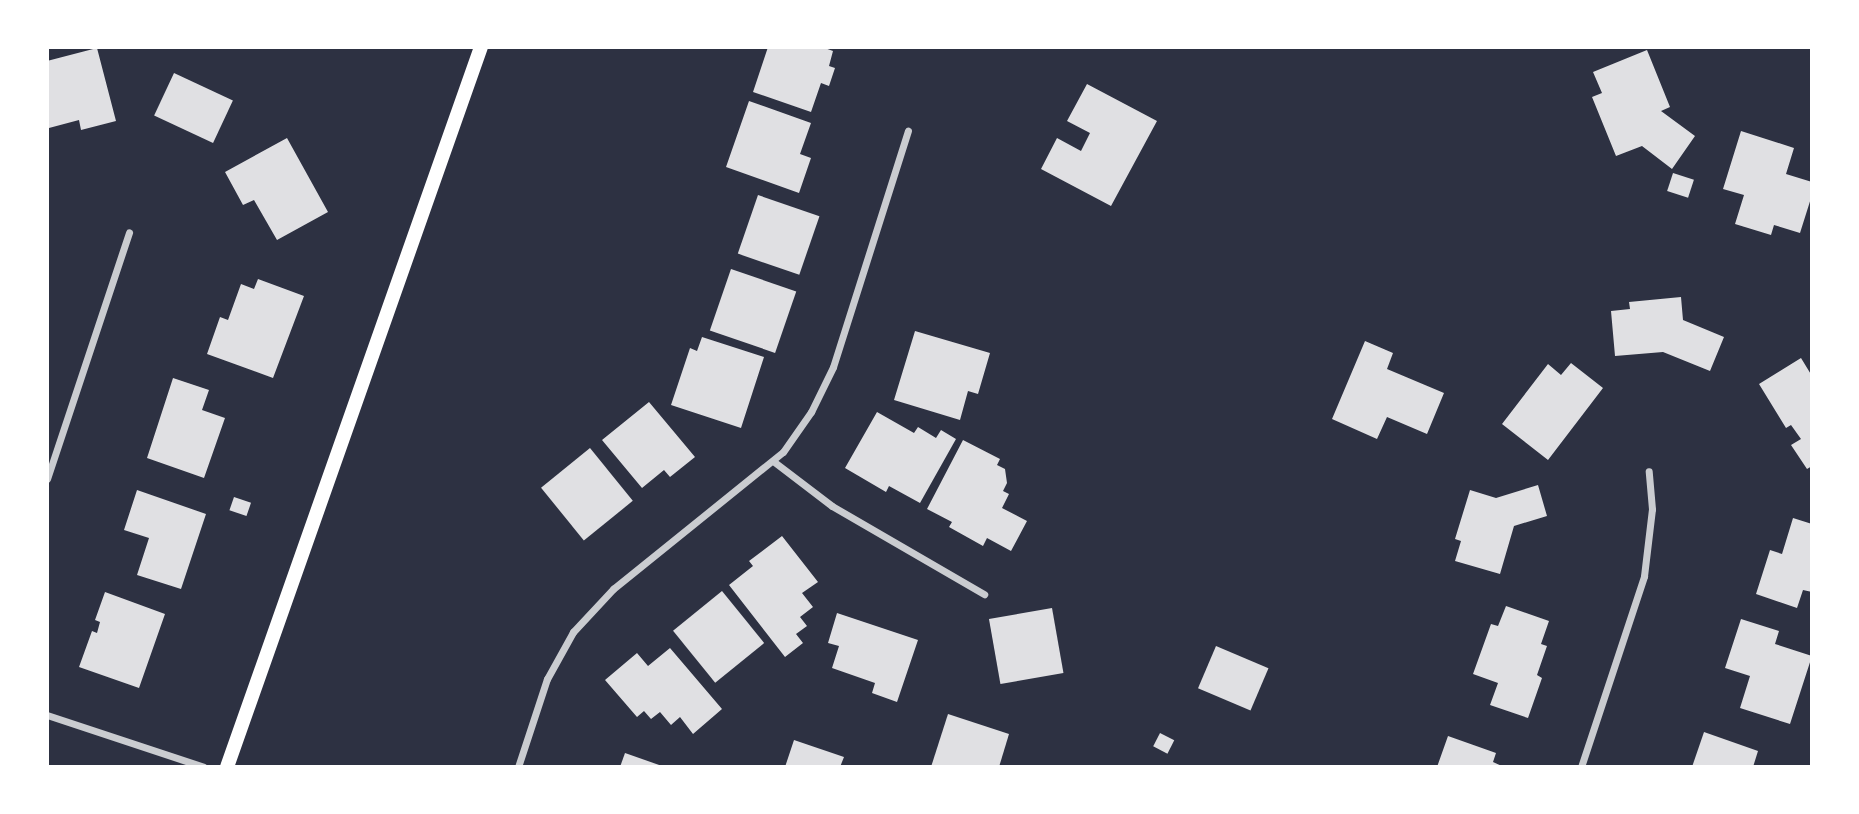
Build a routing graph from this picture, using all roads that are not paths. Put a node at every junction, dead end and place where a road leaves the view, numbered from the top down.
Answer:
1 (481, 47) edge
2 (908, 131) dead end
3 (128, 232) dead end
4 (773, 461) junction
5 (1648, 471) dead end
6 (47, 479) edge
7 (984, 594) dead end
8 (47, 715) edge
9 (204, 767) edge
10 (228, 767) edge
11 (518, 767) edge
12 (1581, 767) edge

1 - 10 main road
2 - 4 street
3 - 6 street
4 - 7 street
4 - 11 street
5 - 12 street
8 - 9 street

